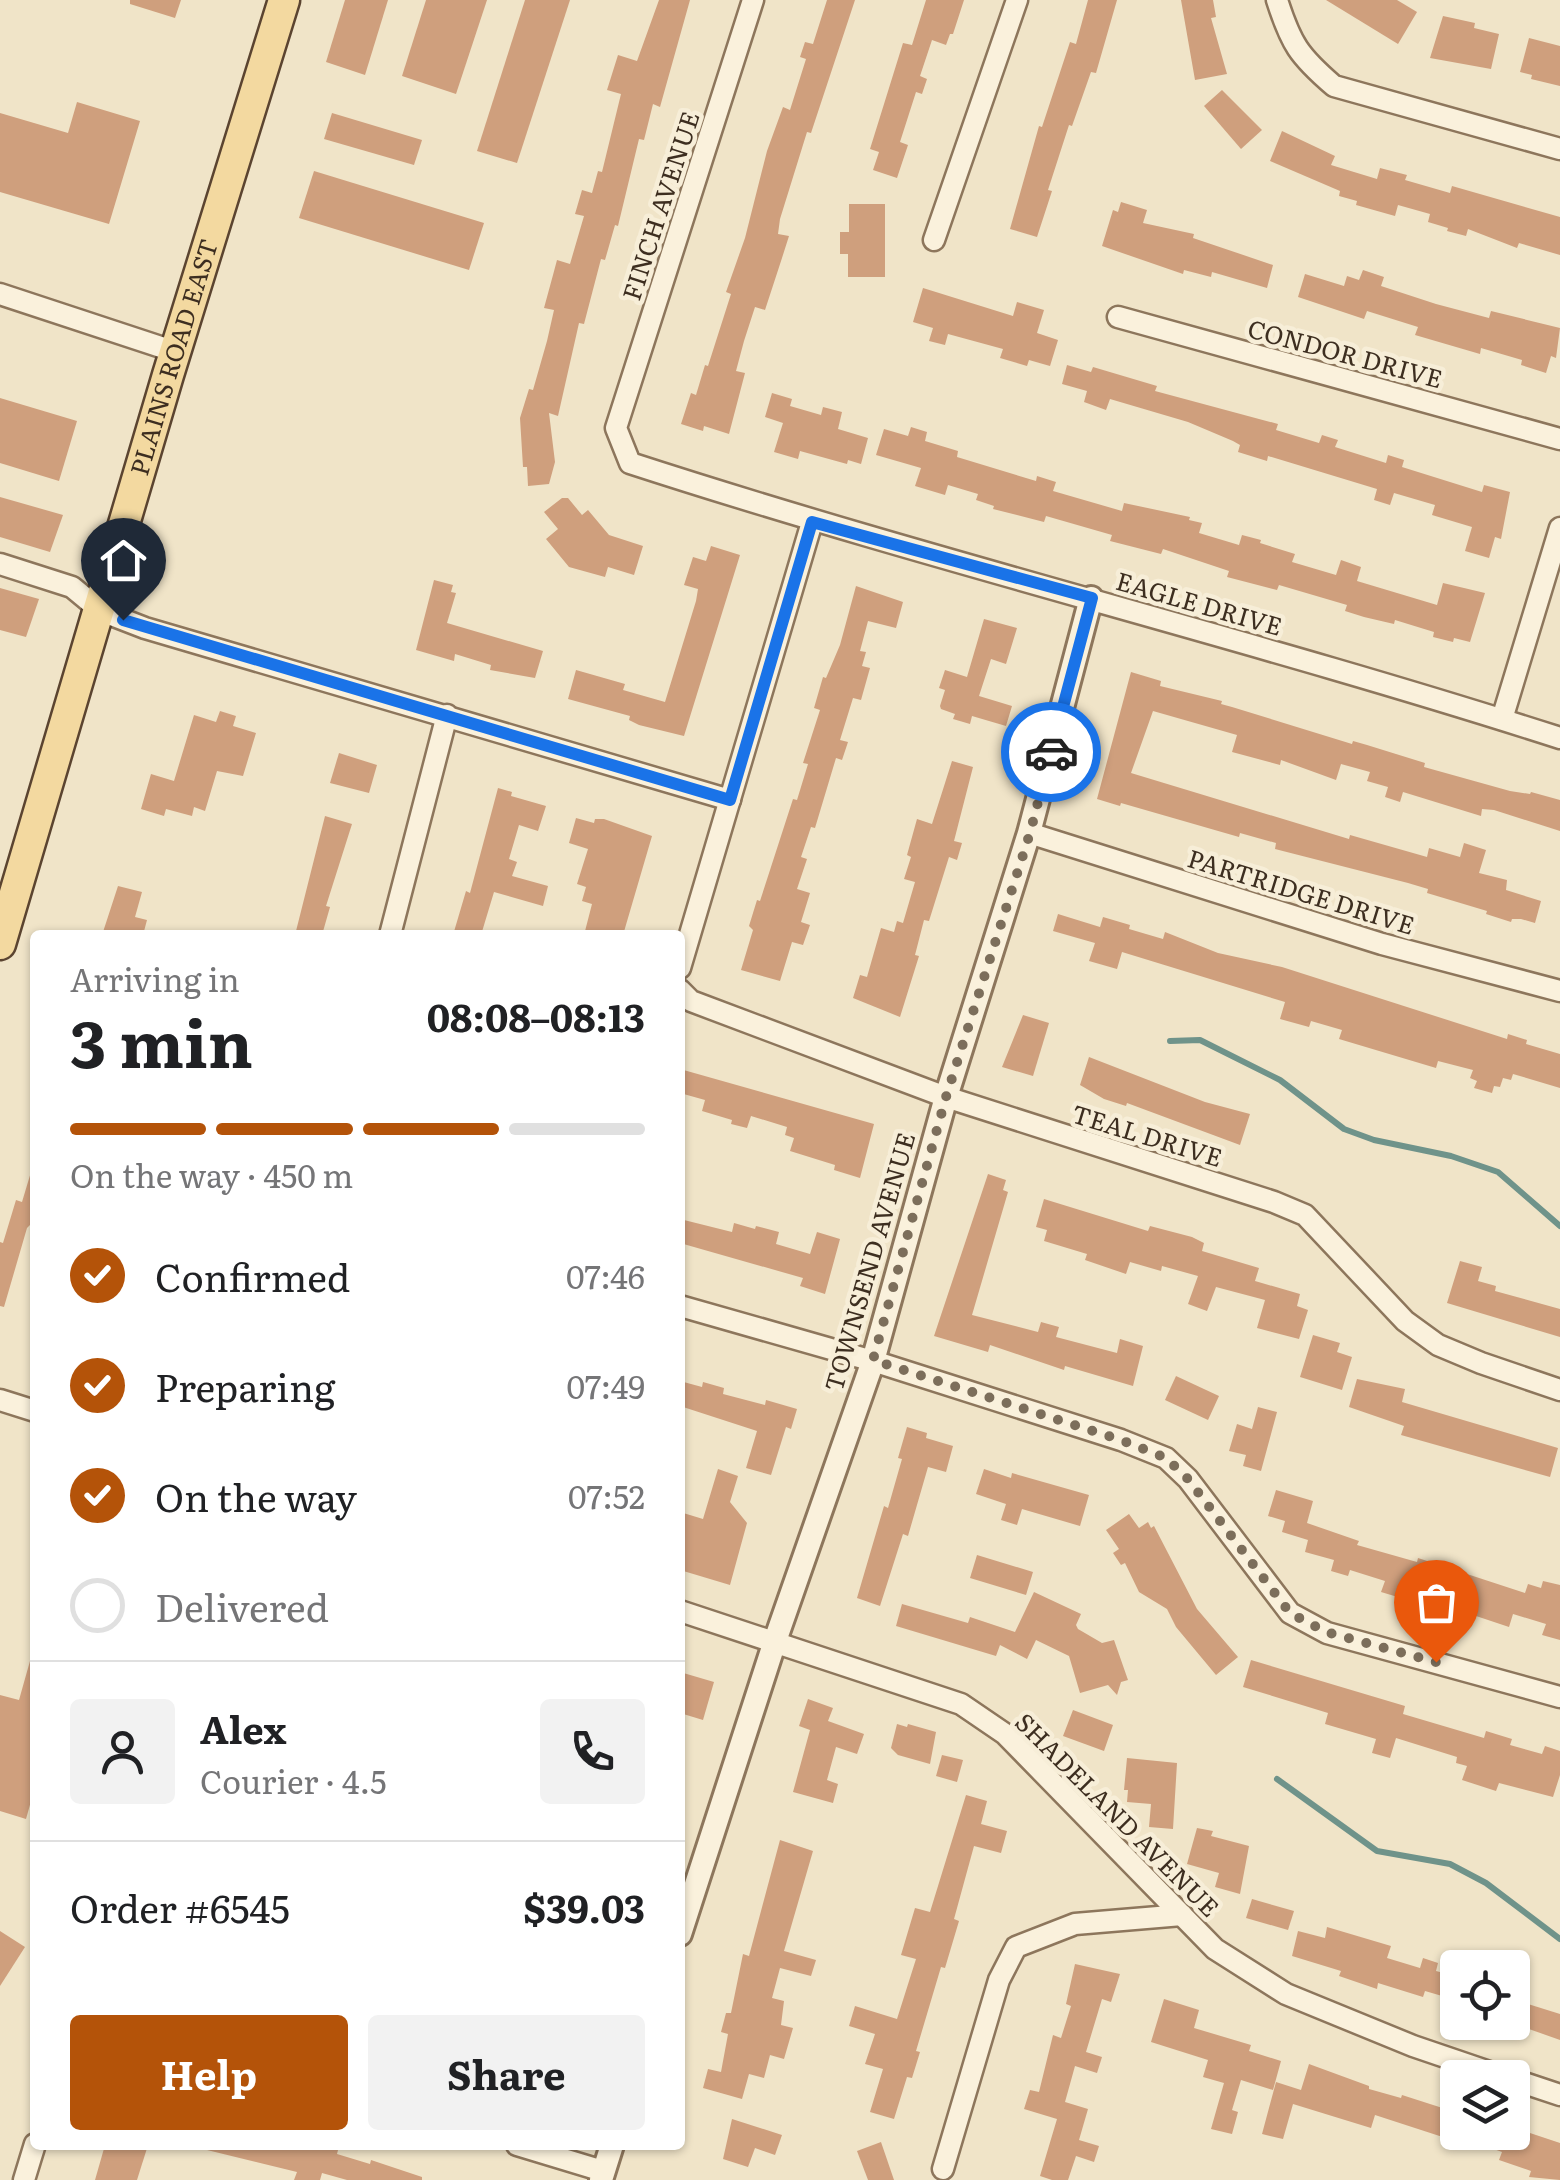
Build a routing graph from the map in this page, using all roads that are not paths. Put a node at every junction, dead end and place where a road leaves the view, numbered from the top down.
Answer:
1 (284, 0) edge
2 (753, 0) edge
3 (1016, 0) edge
4 (1277, 0) edge
5 (1560, 148) edge
6 (934, 240) dead end
7 (0, 294) edge
8 (1118, 317) dead end
9 (176, 352) junction
10 (616, 428) joint
11 (1560, 439) edge
12 (812, 522) junction
13 (1560, 528) edge
14 (0, 564) edge
15 (1092, 598) junction
16 (101, 611) junction
17 (447, 715) junction
18 (1502, 719) junction
19 (1560, 738) edge
20 (730, 800) junction
21 (1030, 833) junction
22 (391, 930) edge
23 (0, 944) edge
24 (685, 951) edge
25 (1560, 991) edge
26 (685, 995) edge
27 (946, 1097) junction
28 (685, 1307) edge
29 (873, 1360) junction
30 (1560, 1390) edge
31 (0, 1400) edge
32 (30, 1409) edge
33 (685, 1613) edge
34 (776, 1640) junction
35 (1560, 1697) edge
36 (1182, 1916) junction
37 (685, 1919) edge
38 (1455, 2060) edge
39 (1530, 2085) edge
40 (1560, 2095) edge
41 (33, 2150) edge
42 (531, 2150) edge
43 (610, 2150) edge
44 (942, 2169) dead end
45 (602, 2176) edge
46 (24, 2180) edge

1 - 9 main road, PLAINS ROAD EAST
2 - 10 street, FINCH AVENUE
3 - 6 street
4 - 5 street
7 - 9 street
8 - 11 street, CONDOR DRIVE
9 - 16 main road, PLAINS ROAD EAST
10 - 12 street, EAGLE DRIVE
12 - 15 street, EAGLE DRIVE
12 - 20 street
13 - 18 street
14 - 16 street
15 - 18 street, EAGLE DRIVE
15 - 21 street, TOWNSEND AVENUE
16 - 17 street
16 - 23 main road, PLAINS ROAD EAST
17 - 20 street
17 - 22 street
18 - 19 street, EAGLE DRIVE
20 - 24 street
21 - 25 street, PARTRIDGE DRIVE
21 - 27 street, TOWNSEND AVENUE
26 - 27 street, TEAL DRIVE
27 - 29 street, TOWNSEND AVENUE
27 - 30 street, TEAL DRIVE
28 - 29 street
29 - 34 street, TOWNSEND AVENUE
29 - 35 street
31 - 32 street
33 - 34 street, SHADELAND AVENUE
34 - 36 street, SHADELAND AVENUE
34 - 37 street, TOWNSEND AVENUE
36 - 38 street, SHADELAND AVENUE
36 - 44 street
39 - 40 street, SHADELAND AVENUE
41 - 46 street
42 - 45 street
43 - 45 street

